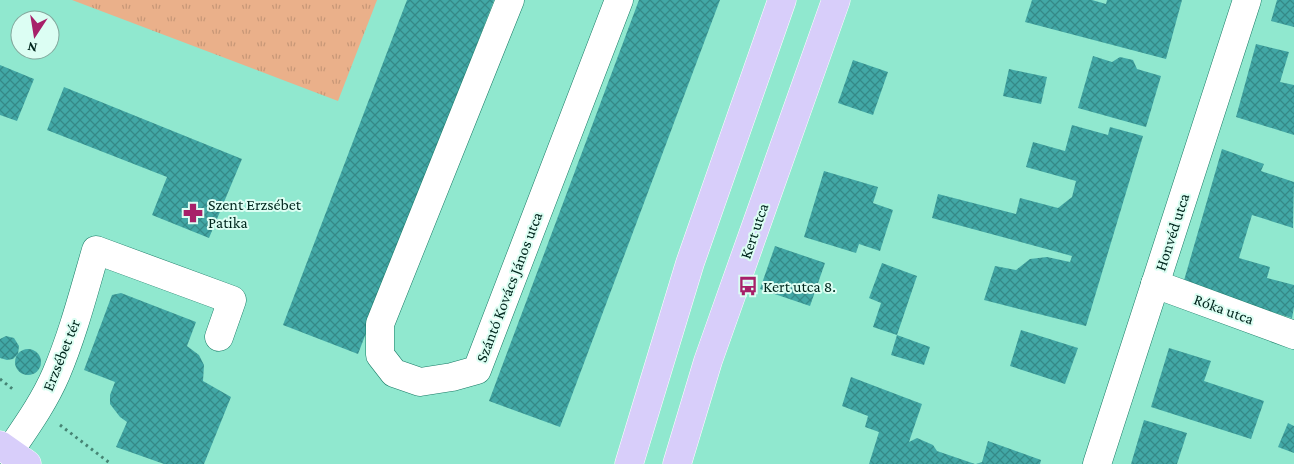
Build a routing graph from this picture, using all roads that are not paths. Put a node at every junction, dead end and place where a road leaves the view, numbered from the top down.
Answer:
1 (510, 0) edge
2 (619, 0) edge
3 (782, 0) edge
4 (836, 0) edge
5 (1247, 0) edge
6 (1155, 284) junction
7 (1294, 334) edge
8 (219, 337) dead end
9 (12, 454) edge
10 (629, 464) edge
11 (677, 464) edge
12 (1098, 464) edge

1 - 2 street, Szántó Kovács János utca
3 - 10 main road
4 - 11 main road, Kert utca
5 - 6 street, Honvéd utca
6 - 7 street, Róka utca
6 - 12 street, Honvéd utca
8 - 9 street, Erzsébet tér

